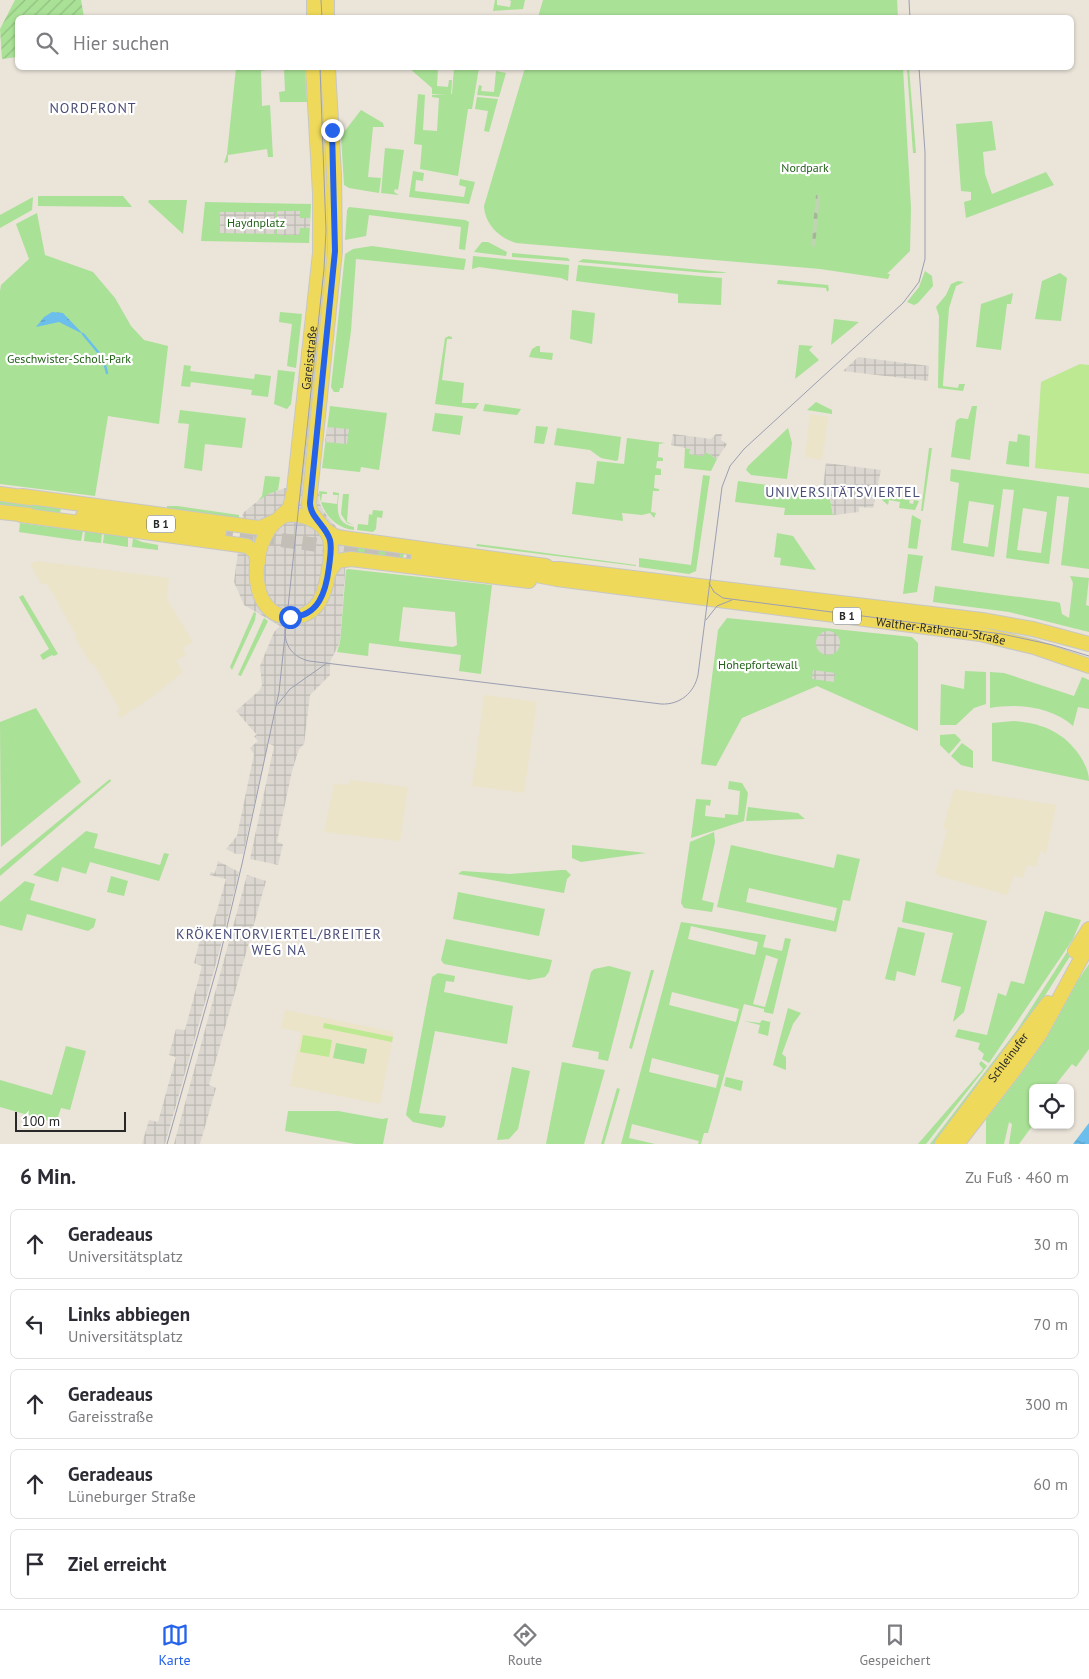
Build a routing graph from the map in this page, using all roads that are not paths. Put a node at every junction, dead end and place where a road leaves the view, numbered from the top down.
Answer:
1 (314, 0) edge
2 (326, 0) edge
3 (314, 15) edge
4 (327, 15) edge
5 (313, 70) edge
6 (328, 70) edge
7 (327, 194) junction
8 (0, 494) edge
9 (22, 496) junction
10 (0, 512) edge
11 (21, 515) junction
12 (103, 516) junction
13 (278, 519) junction
14 (324, 528) junction
15 (219, 532) tunnel mouth
16 (418, 558) tunnel mouth
17 (258, 562) junction
18 (328, 572) junction
19 (558, 574) junction
20 (714, 588) junction
21 (700, 596) junction
22 (1089, 644) edge
23 (1089, 666) edge
24 (1089, 929) edge
25 (1089, 944) edge
26 (1089, 960) edge
27 (1033, 1034) junction
28 (942, 1144) edge
29 (957, 1144) edge

1 - 3 main road
2 - 4 main road
5 - 7 main road
6 - 7 main road
7 - 13 main road, Gareisstraße
7 - 14 main road, Gareisstraße
8 - 9 main road, B 1
9 - 12 main road, B 1
9 - 13 main road
10 - 11 main road, B 1
11 - 12 main road, B 1
11 - 17 main road
12 - 15 main road, B 1
13 - 14 main road
13 - 17 main road
14 - 18 main road
14 - 19 main road
16 - 19 main road, Walther-Rathenau-Straße / B 1
17 - 18 main road
18 - 19 main road
19 - 20 main road, Walther-Rathenau-Straße / B 1
19 - 21 main road, Walther-Rathenau-Straße / B 1
20 - 21 main road
20 - 22 main road, Walther-Rathenau-Straße / B 1
21 - 23 main road, Walther-Rathenau-Straße / B 1
24 - 27 main road
25 - 27 main road, Schleinufer
26 - 27 main road
27 - 28 main road, Schleinufer
27 - 29 main road, Schleinufer

